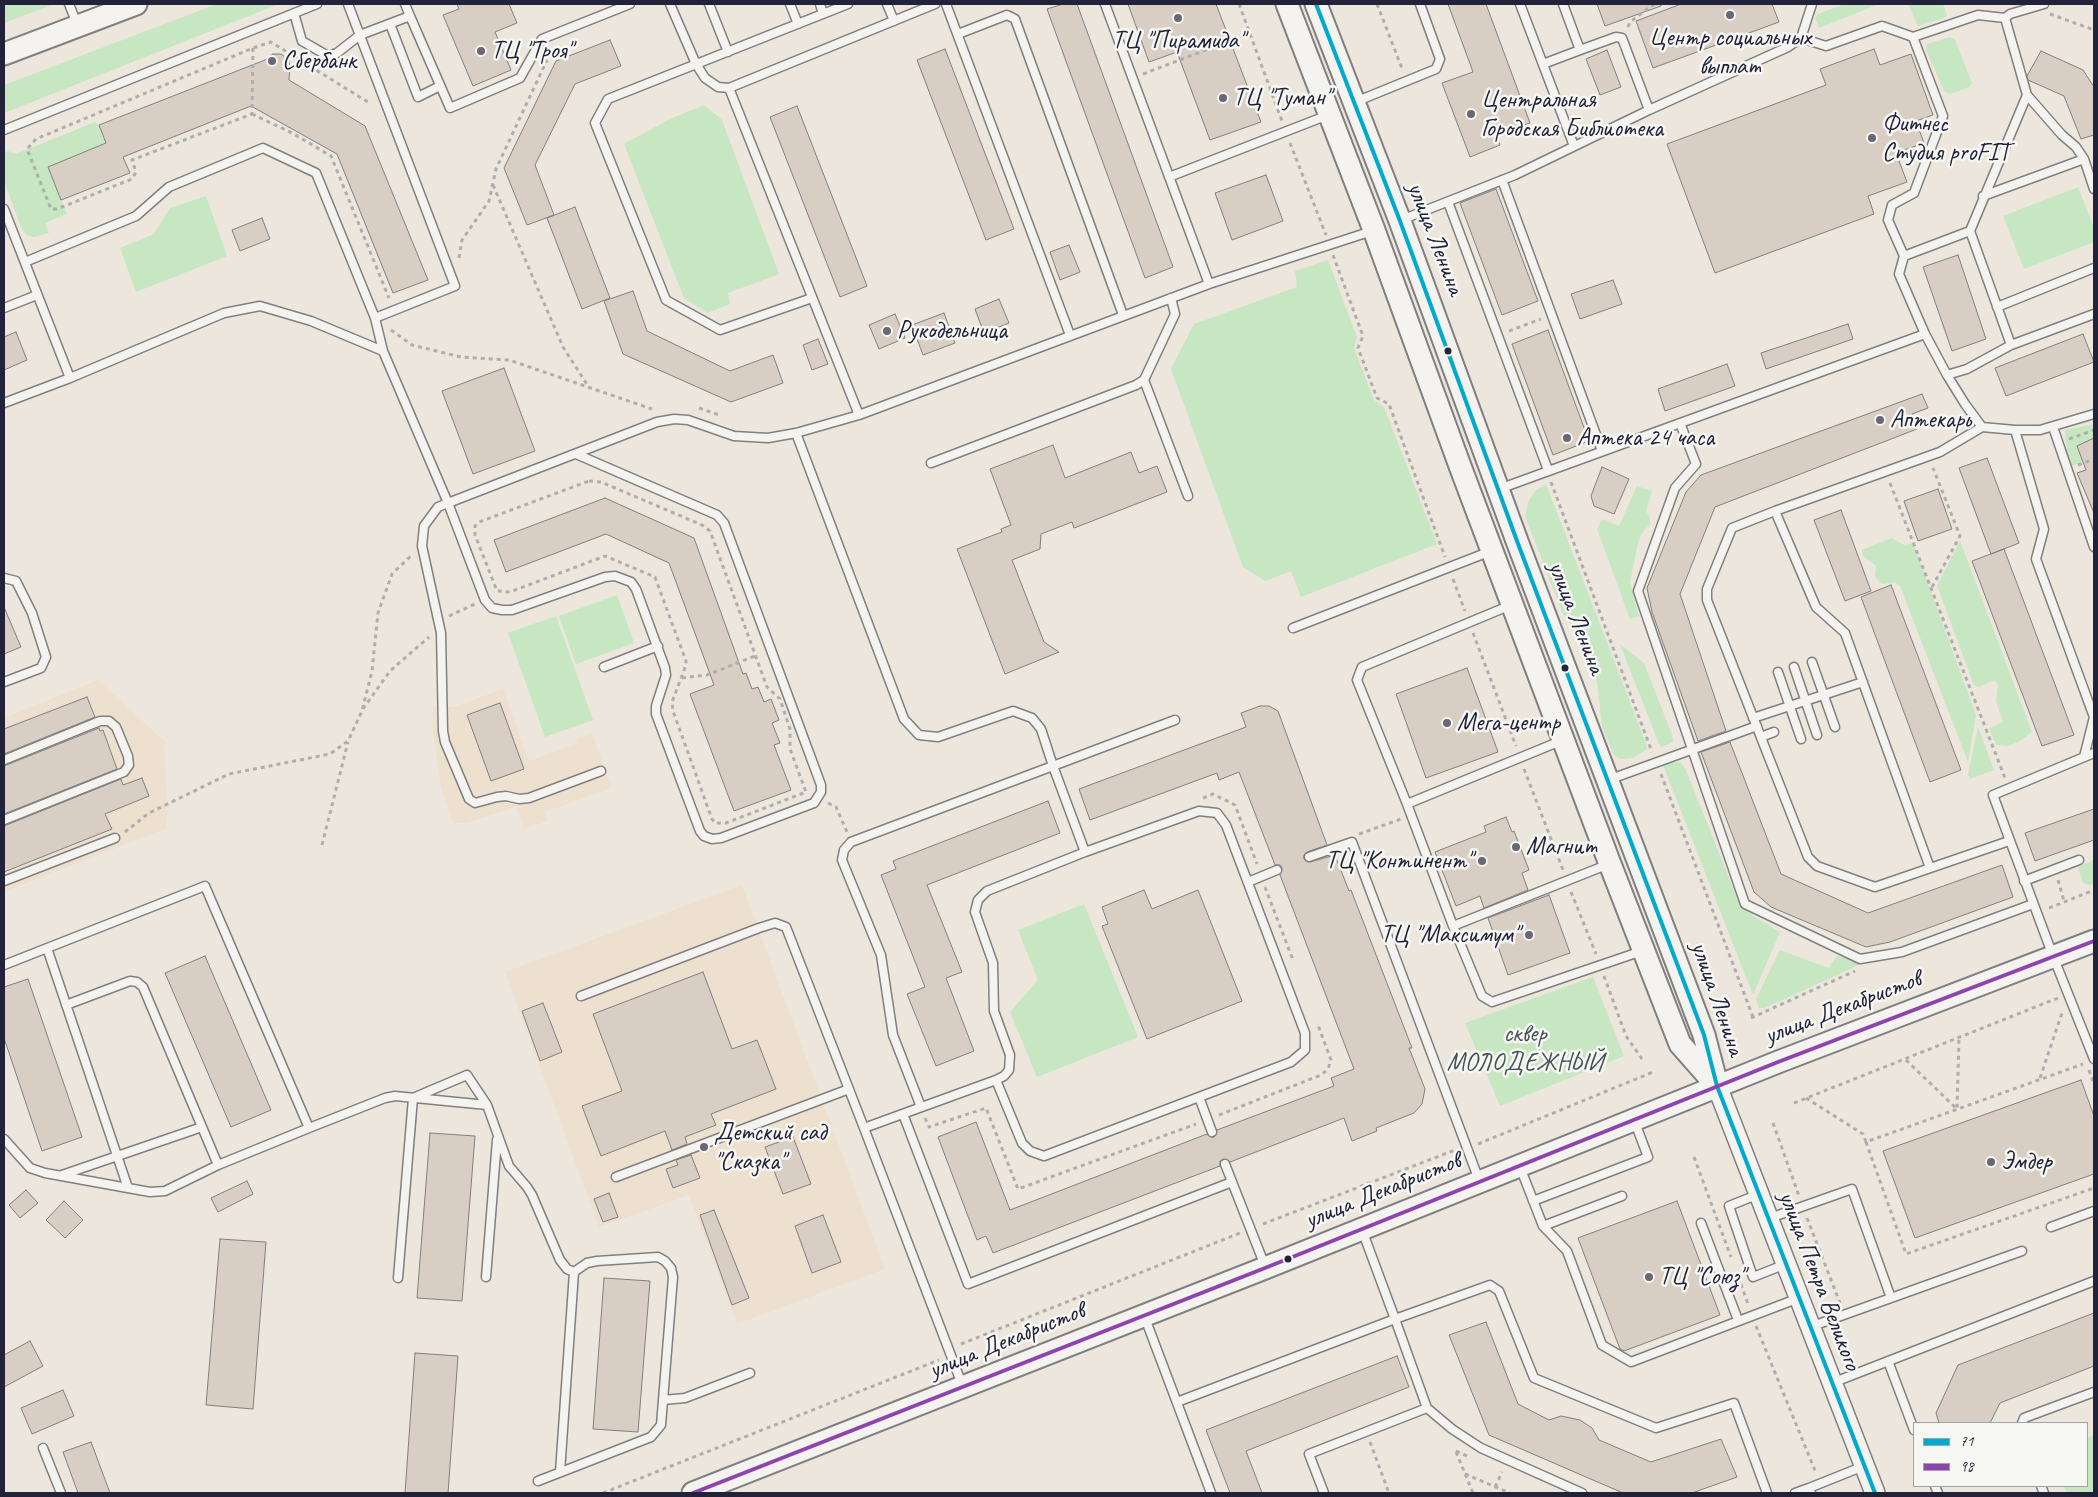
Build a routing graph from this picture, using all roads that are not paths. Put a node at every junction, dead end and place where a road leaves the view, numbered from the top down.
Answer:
1 (68, 4) edge
2 (136, 4) edge
3 (316, 4) edge
4 (348, 4) edge
5 (405, 4) edge
6 (630, 4) edge
7 (670, 4) edge
8 (709, 4) edge
9 (790, 4) edge
10 (820, 4) edge
11 (848, 4) edge
12 (887, 4) edge
13 (935, 4) edge
14 (946, 4) edge
15 (1105, 4) edge
16 (1287, 4) edge
17 (1316, 4) edge
18 (1420, 4) edge
19 (1520, 4) edge
20 (1563, 4) edge
21 (1812, 4) edge
22 (2044, 4) edge
23 (294, 13) junction
24 (824, 14) junction
25 (410, 16) junction
26 (2005, 18) junction
27 (894, 21) junction
28 (390, 24) junction
29 (798, 24) junction
30 (77, 26) junction
31 (958, 34) junction
32 (360, 35) junction
33 (1913, 36) junction
34 (1801, 38) junction
35 (1580, 50) junction
36 (728, 52) junction
37 (4, 54) edge
38 (696, 64) junction
39 (1543, 64) junction
40 (440, 86) junction
41 (729, 88) junction
42 (2027, 95) junction
43 (1353, 103) junction
44 (1649, 110) junction
45 (1329, 115) junction
46 (4, 130) edge
47 (1574, 146) junction
48 (1372, 150) junction
49 (2084, 159) junction
50 (1347, 160) junction
51 (1169, 177) junction
52 (1502, 180) junction
53 (2094, 189) edge
54 (1983, 196) junction
55 (1448, 202) junction
56 (4, 209) edge
57 (1400, 221) junction
58 (1374, 230) junction
59 (1970, 231) junction
60 (1904, 256) junction
61 (25, 262) junction
62 (2094, 268) edge
63 (1209, 284) junction
64 (37, 294) junction
65 (812, 298) junction
66 (1171, 298) junction
67 (1997, 307) junction
68 (4, 308) edge
69 (2094, 314) edge
70 (1123, 315) junction
71 (374, 318) junction
72 (1925, 334) junction
73 (1070, 335) junction
74 (2011, 345) junction
75 (383, 352) junction
76 (1947, 375) junction
77 (70, 378) junction
78 (1144, 380) junction
79 (4, 403) edge
80 (2094, 414) edge
81 (859, 415) junction
82 (1680, 423) junction
83 (1982, 427) junction
84 (2053, 427) junction
85 (2015, 430) junction
86 (796, 433) junction
87 (1602, 451) junction
88 (576, 454) junction
89 (931, 463) dead end
90 (1548, 470) junction
91 (1499, 489) junction
92 (1188, 496) dead end
93 (448, 503) junction
94 (1775, 511) junction
95 (1517, 541) junction
96 (2094, 547) edge
97 (1492, 551) junction
98 (4, 578) edge
99 (1512, 604) junction
100 (1292, 628) dead end
101 (658, 646) junction
102 (1812, 662) dead end
103 (604, 667) dead end
104 (1794, 667) dead end
105 (1778, 672) dead end
106 (4, 682) edge
107 (1863, 682) junction
108 (1823, 695) junction
109 (1806, 701) junction
110 (1790, 706) junction
111 (1175, 720) dead end
112 (1755, 722) junction
113 (1835, 727) dead end
114 (1774, 732) dead end
115 (1817, 735) dead end
116 (1761, 737) junction
117 (1801, 738) dead end
118 (1564, 740) junction
119 (1692, 750) junction
120 (2094, 753) edge
121 (2084, 757) junction
122 (4, 760) edge
123 (1053, 766) junction
124 (601, 771) dead end
125 (1608, 780) junction
126 (1407, 804) junction
127 (4, 820) edge
128 (115, 838) road end
129 (2009, 841) junction
130 (1085, 852) junction
131 (1309, 857) dead end
132 (2078, 860) dead end
133 (1610, 864) junction
134 (1930, 868) junction
135 (1277, 870) dead end
136 (4, 881) edge
137 (2024, 881) junction
138 (1248, 882) junction
139 (2032, 904) junction
140 (1453, 926) junction
141 (2094, 940) edge
142 (47, 948) junction
143 (1644, 950) junction
144 (2053, 956) junction
145 (4, 965) edge
146 (581, 996) dead end
147 (66, 1005) junction
148 (2094, 1059) edge
149 (996, 1080) junction
150 (1717, 1086) junction
151 (849, 1089) junction
152 (1199, 1097) junction
153 (412, 1098) junction
154 (487, 1105) junction
155 (921, 1107) junction
156 (903, 1114) junction
157 (1634, 1120) junction
158 (202, 1127) junction
159 (309, 1128) junction
160 (864, 1128) junction
161 (1212, 1132) dead end
162 (498, 1135) junction
163 (4, 1139) edge
164 (117, 1156) junction
165 (1224, 1164) dead end
166 (218, 1165) junction
167 (1519, 1166) junction
168 (60, 1176) junction
169 (616, 1177) dead end
170 (1232, 1182) junction
171 (1480, 1182) junction
172 (128, 1188) junction
173 (1759, 1194) junction
174 (1622, 1196) dead end
175 (1533, 1201) junction
176 (2094, 1211) edge
177 (1768, 1218) junction
178 (1701, 1223) dead end
179 (1543, 1226) junction
180 (2051, 1227) dead end
181 (1362, 1229) junction
182 (2022, 1251) dead end
183 (1786, 1264) junction
184 (1265, 1268) junction
185 (574, 1272) junction
186 (486, 1277) dead end
187 (398, 1278) dead end
188 (2094, 1281) edge
189 (1799, 1298) junction
190 (1891, 1298) junction
191 (1144, 1316) junction
192 (1395, 1319) junction
193 (1738, 1320) junction
194 (1810, 1327) junction
195 (1888, 1361) junction
196 (750, 1373) dead end
197 (1832, 1383) junction
198 (963, 1387) junction
199 (2094, 1392) edge
200 (663, 1400) junction
201 (1177, 1402) junction
202 (1427, 1408) junction
203 (2022, 1422) edge
204 (1913, 1427) edge
205 (44, 1448) dead end
206 (1864, 1466) junction
207 (560, 1472) junction
208 (538, 1481) dead end
209 (1810, 1491) edge
210 (61, 1493) edge
211 (693, 1493) edge
212 (1211, 1493) edge
213 (1324, 1493) edge
214 (1582, 1493) edge
215 (1767, 1493) edge
216 (1795, 1493) edge
217 (1874, 1493) edge

1 - 30 lane
2 - 30 main road
3 - 23 lane
4 - 32 lane
5 - 25 lane
6 - 40 lane
7 - 38 lane
8 - 36 lane
9 - 29 lane
10 - 24 lane
11 - 24 lane
12 - 27 lane
13 - 27 lane
14 - 31 lane
15 - 51 lane
16 - 45 main road, улица Ленина
17 - 43 main road, улица Ленина
18 - 43 lane
19 - 39 lane
20 - 35 lane
21 - 34 lane
22 - 26 lane
23 - 32 lane
23 - 46 lane
24 - 29 lane
25 - 28 lane
25 - 40 lane
26 - 33 lane
26 - 42 lane
27 - 41 lane
28 - 32 lane
28 - 40 lane
29 - 36 lane
30 - 37 main road
31 - 70 lane
31 - 73 lane
32 - 71 lane
33 - 34 lane
33 - 60 lane
34 - 44 lane
35 - 39 lane
35 - 44 lane
36 - 38 lane
38 - 41 lane
38 - 65 lane
39 - 47 lane
41 - 65 lane
42 - 49 lane
42 - 54 lane
43 - 48 main road, улица Ленина
44 - 47 lane
45 - 50 main road, улица Ленина
45 - 51 lane
47 - 52 lane
48 - 50 main road
48 - 57 main road, улица Ленина
49 - 53 lane
49 - 54 lane
50 - 58 main road, улица Ленина
51 - 63 lane
52 - 55 lane
52 - 87 lane
54 - 59 lane
55 - 57 lane
55 - 90 lane
56 - 61 lane
57 - 91 main road, улица Ленина
58 - 63 lane
58 - 97 main road, улица Ленина
59 - 60 lane
59 - 67 lane
60 - 72 lane
61 - 64 lane
61 - 71 lane
62 - 67 lane
63 - 66 lane
64 - 68 lane
64 - 77 lane
65 - 81 lane
66 - 70 lane
66 - 78 lane
67 - 74 lane
69 - 74 lane
70 - 73 lane
71 - 75 lane
72 - 76 lane
72 - 82 lane
73 - 81 lane
74 - 76 lane
75 - 77 lane
75 - 93 lane
76 - 83 lane
77 - 79 lane
78 - 89 lane
78 - 92 lane
80 - 84 lane
81 - 86 lane
82 - 87 lane
82 - 119 lane
83 - 85 lane
83 - 94 lane
84 - 85 lane
84 - 96 lane
85 - 121 lane
86 - 88 lane
86 - 123 lane
87 - 90 lane
88 - 93 lane
88 - 101 lane
90 - 91 lane
91 - 95 main road, улица Ленина
93 - 101 lane
93 - 124 lane
94 - 107 lane
94 - 112 lane
95 - 97 main road
95 - 125 main road, улица Ленина
97 - 99 main road, улица Ленина
97 - 100 lane
98 - 106 lane
99 - 118 main road, улица Ленина
99 - 126 lane
101 - 103 lane
102 - 108 lane
104 - 109 lane
105 - 110 lane
107 - 108 lane
107 - 134 lane
108 - 109 lane
108 - 113 lane
109 - 110 lane
109 - 115 lane
110 - 112 lane
110 - 117 lane
111 - 123 lane
112 - 116 lane
112 - 119 lane
114 - 116 lane
116 - 134 lane
118 - 126 lane
118 - 133 main road, улица Ленина
119 - 125 lane
119 - 139 lane
120 - 121 lane
121 - 129 lane
122 - 127 lane
123 - 130 lane
123 - 155 lane
125 - 150 main road, улица Ленина
126 - 140 lane
128 - 136 lane
129 - 134 lane
129 - 137 lane
130 - 138 lane
130 - 149 lane
131 - 171 lane
132 - 137 lane
133 - 140 lane
133 - 143 main road, улица Ленина
135 - 138 lane
137 - 139 lane
138 - 152 lane
139 - 144 lane
140 - 143 lane
141 - 144 main road, улица Декабристов
142 - 145 lane
142 - 147 lane
142 - 159 lane
143 - 150 main road, улица Ленина
144 - 148 lane
144 - 150 main road, улица Декабристов
146 - 151 lane
147 - 158 lane
147 - 164 lane
149 - 152 lane
149 - 155 lane
150 - 157 main road, улица Декабристов
150 - 173 street, улица Петра Великого
151 - 160 lane
151 - 169 lane
152 - 161 lane
153 - 154 lane
153 - 154 lane
153 - 159 lane
153 - 187 lane
154 - 162 lane
155 - 156 lane
156 - 160 lane
156 - 170 lane
157 - 167 main road, улица Декабристов
157 - 175 lane
158 - 164 lane
158 - 166 lane
159 - 166 lane
160 - 198 lane
162 - 185 lane
162 - 186 lane
163 - 168 lane
164 - 168 lane
164 - 172 lane
165 - 170 lane
166 - 172 lane
167 - 171 main road, улица Декабристов
167 - 175 lane
168 - 172 lane
170 - 184 lane
171 - 181 main road, улица Декабристов
173 - 177 street, улица Петра Великого
173 - 183 lane
174 - 179 lane
175 - 179 lane
176 - 180 lane
177 - 183 street, улица Петра Великого
177 - 190 lane
178 - 193 lane
179 - 193 lane
181 - 184 main road, улица Декабристов
181 - 192 lane
182 - 190 lane
183 - 189 street, улица Петра Великого
184 - 191 main road, улица Декабристов
185 - 200 lane
185 - 207 lane
188 - 195 lane
189 - 193 lane
189 - 194 street, улица Петра Великого
190 - 194 lane
191 - 198 main road, улица Декабристов
191 - 201 lane
192 - 201 lane
192 - 202 lane
192 - 215 lane
194 - 197 street, улица Петра Великого
195 - 197 lane
195 - 204 lane
196 - 200 lane
197 - 206 street, улица Петра Великого
198 - 211 main road, улица Декабристов
199 - 203 lane
200 - 207 lane
201 - 212 lane
202 - 213 lane
202 - 214 lane
205 - 210 lane
206 - 209 lane
206 - 217 street, улица Петра Великого
207 - 208 lane
209 - 216 lane

